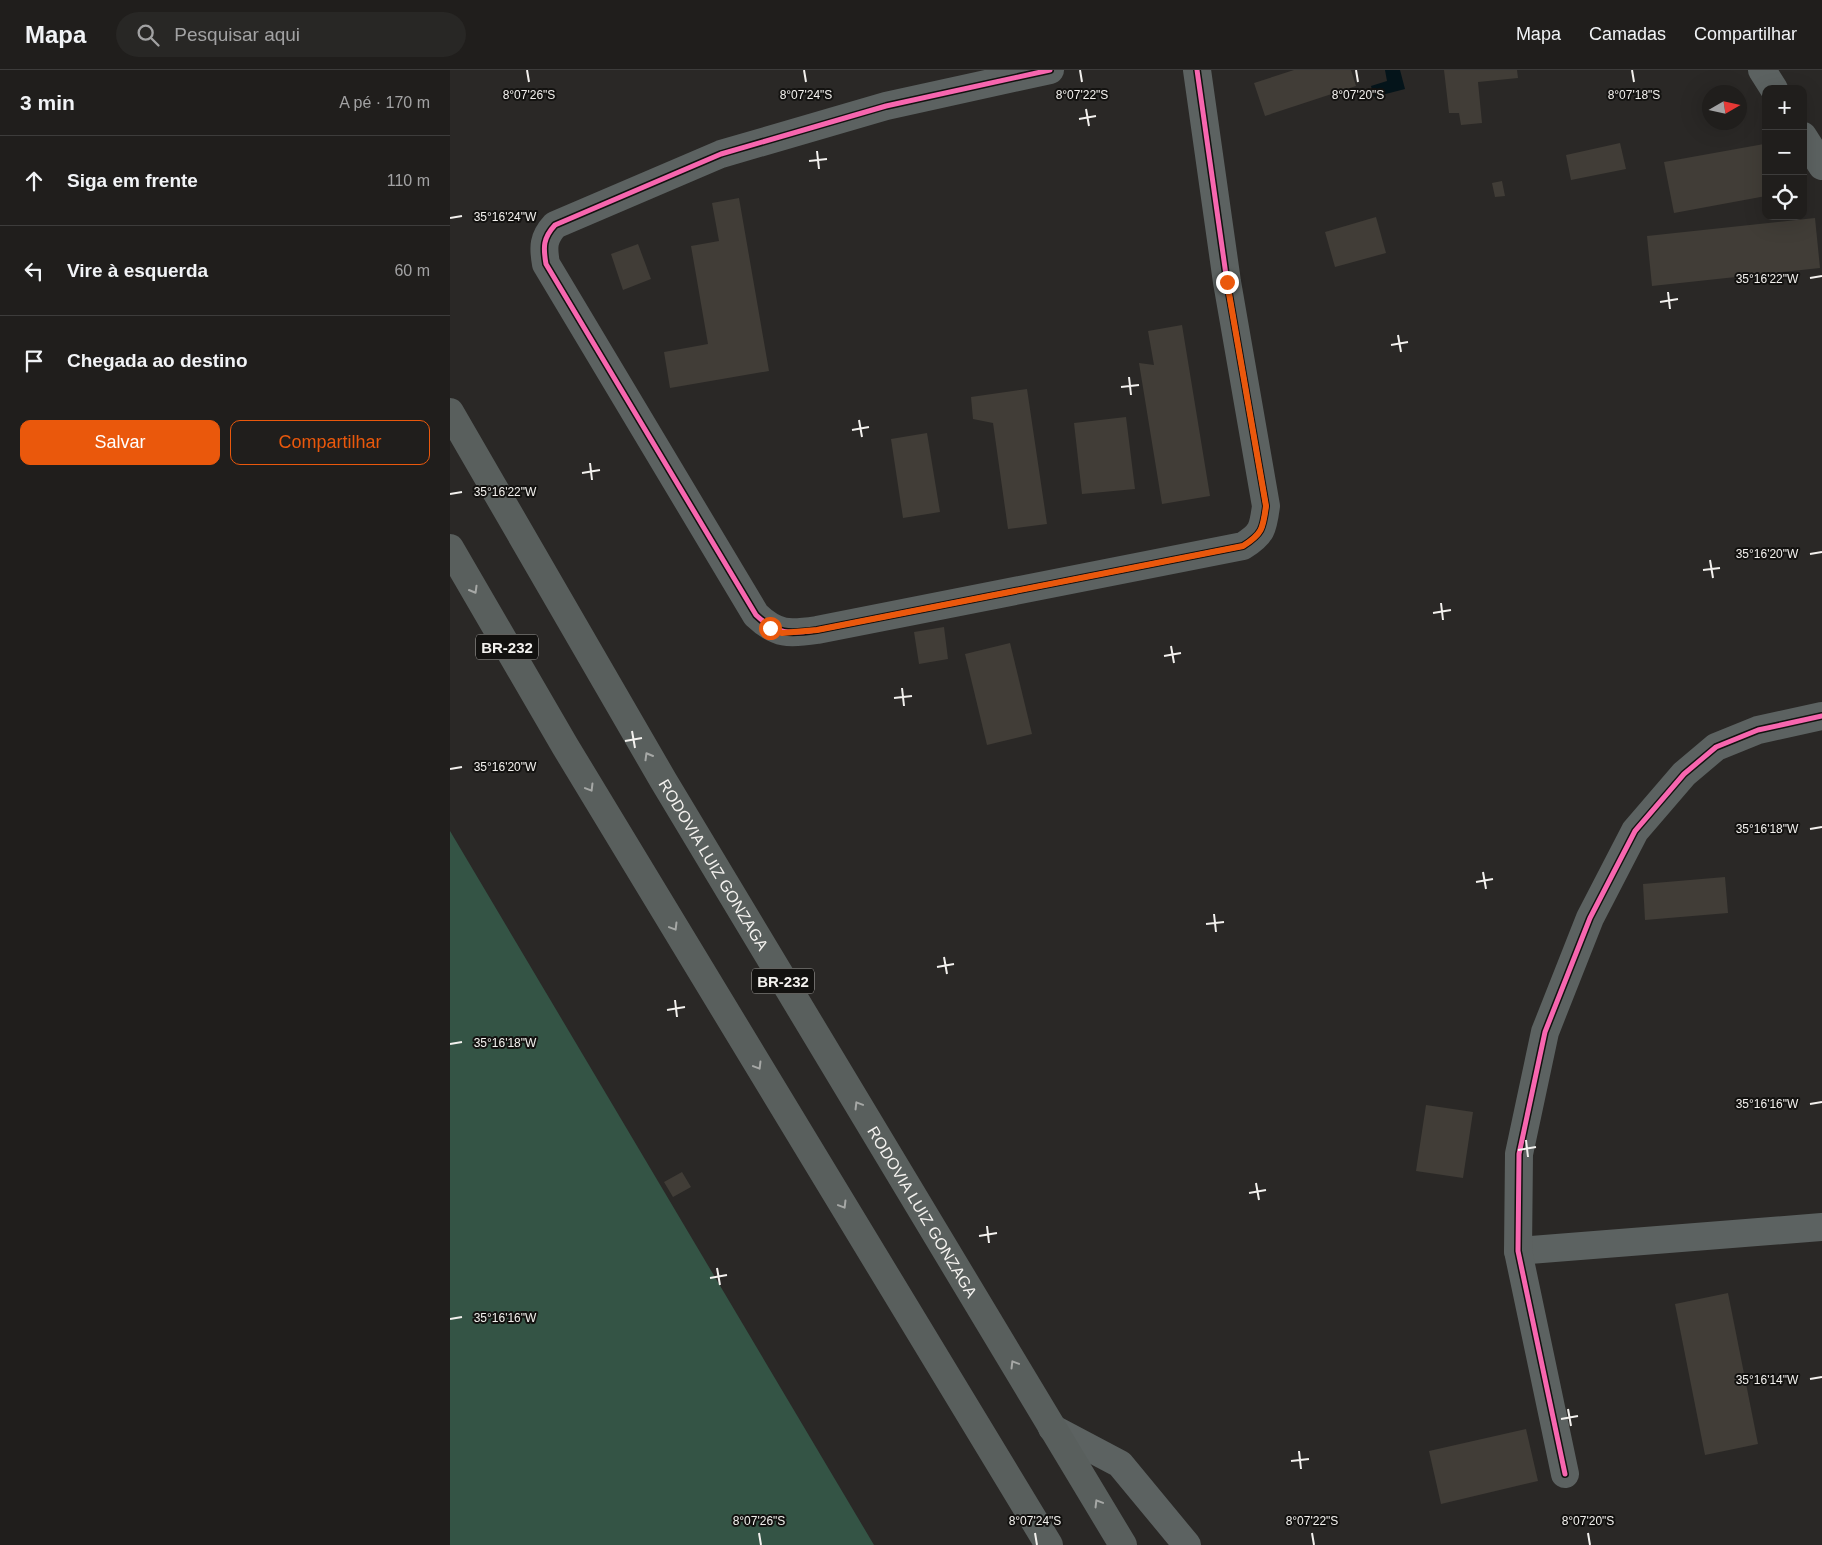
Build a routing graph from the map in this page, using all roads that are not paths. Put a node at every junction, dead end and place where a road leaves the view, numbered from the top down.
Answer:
1 (1050, 70) edge
2 (1197, 70) edge
3 (1762, 70) edge
4 (1771, 85) edge
5 (1807, 142) edge
6 (1822, 166) edge
7 (450, 412) edge
8 (450, 548) edge
9 (1822, 716) edge
10 (1822, 1227) edge
11 (1518, 1251) junction
12 (1052, 1428) junction
13 (1565, 1474) dead end
14 (1049, 1545) edge
15 (1123, 1545) edge
16 (1187, 1545) edge

1 - 2 street
3 - 4 street
5 - 6 street
12 -> 7 highway, RODOVIA LUIZ GONZAGA / BR-232
8 -> 14 highway, BR-232
9 - 11 street
10 - 11 street
11 - 13 street
15 -> 12 highway, RODOVIA LUIZ GONZAGA / BR-232
12 - 16 street

